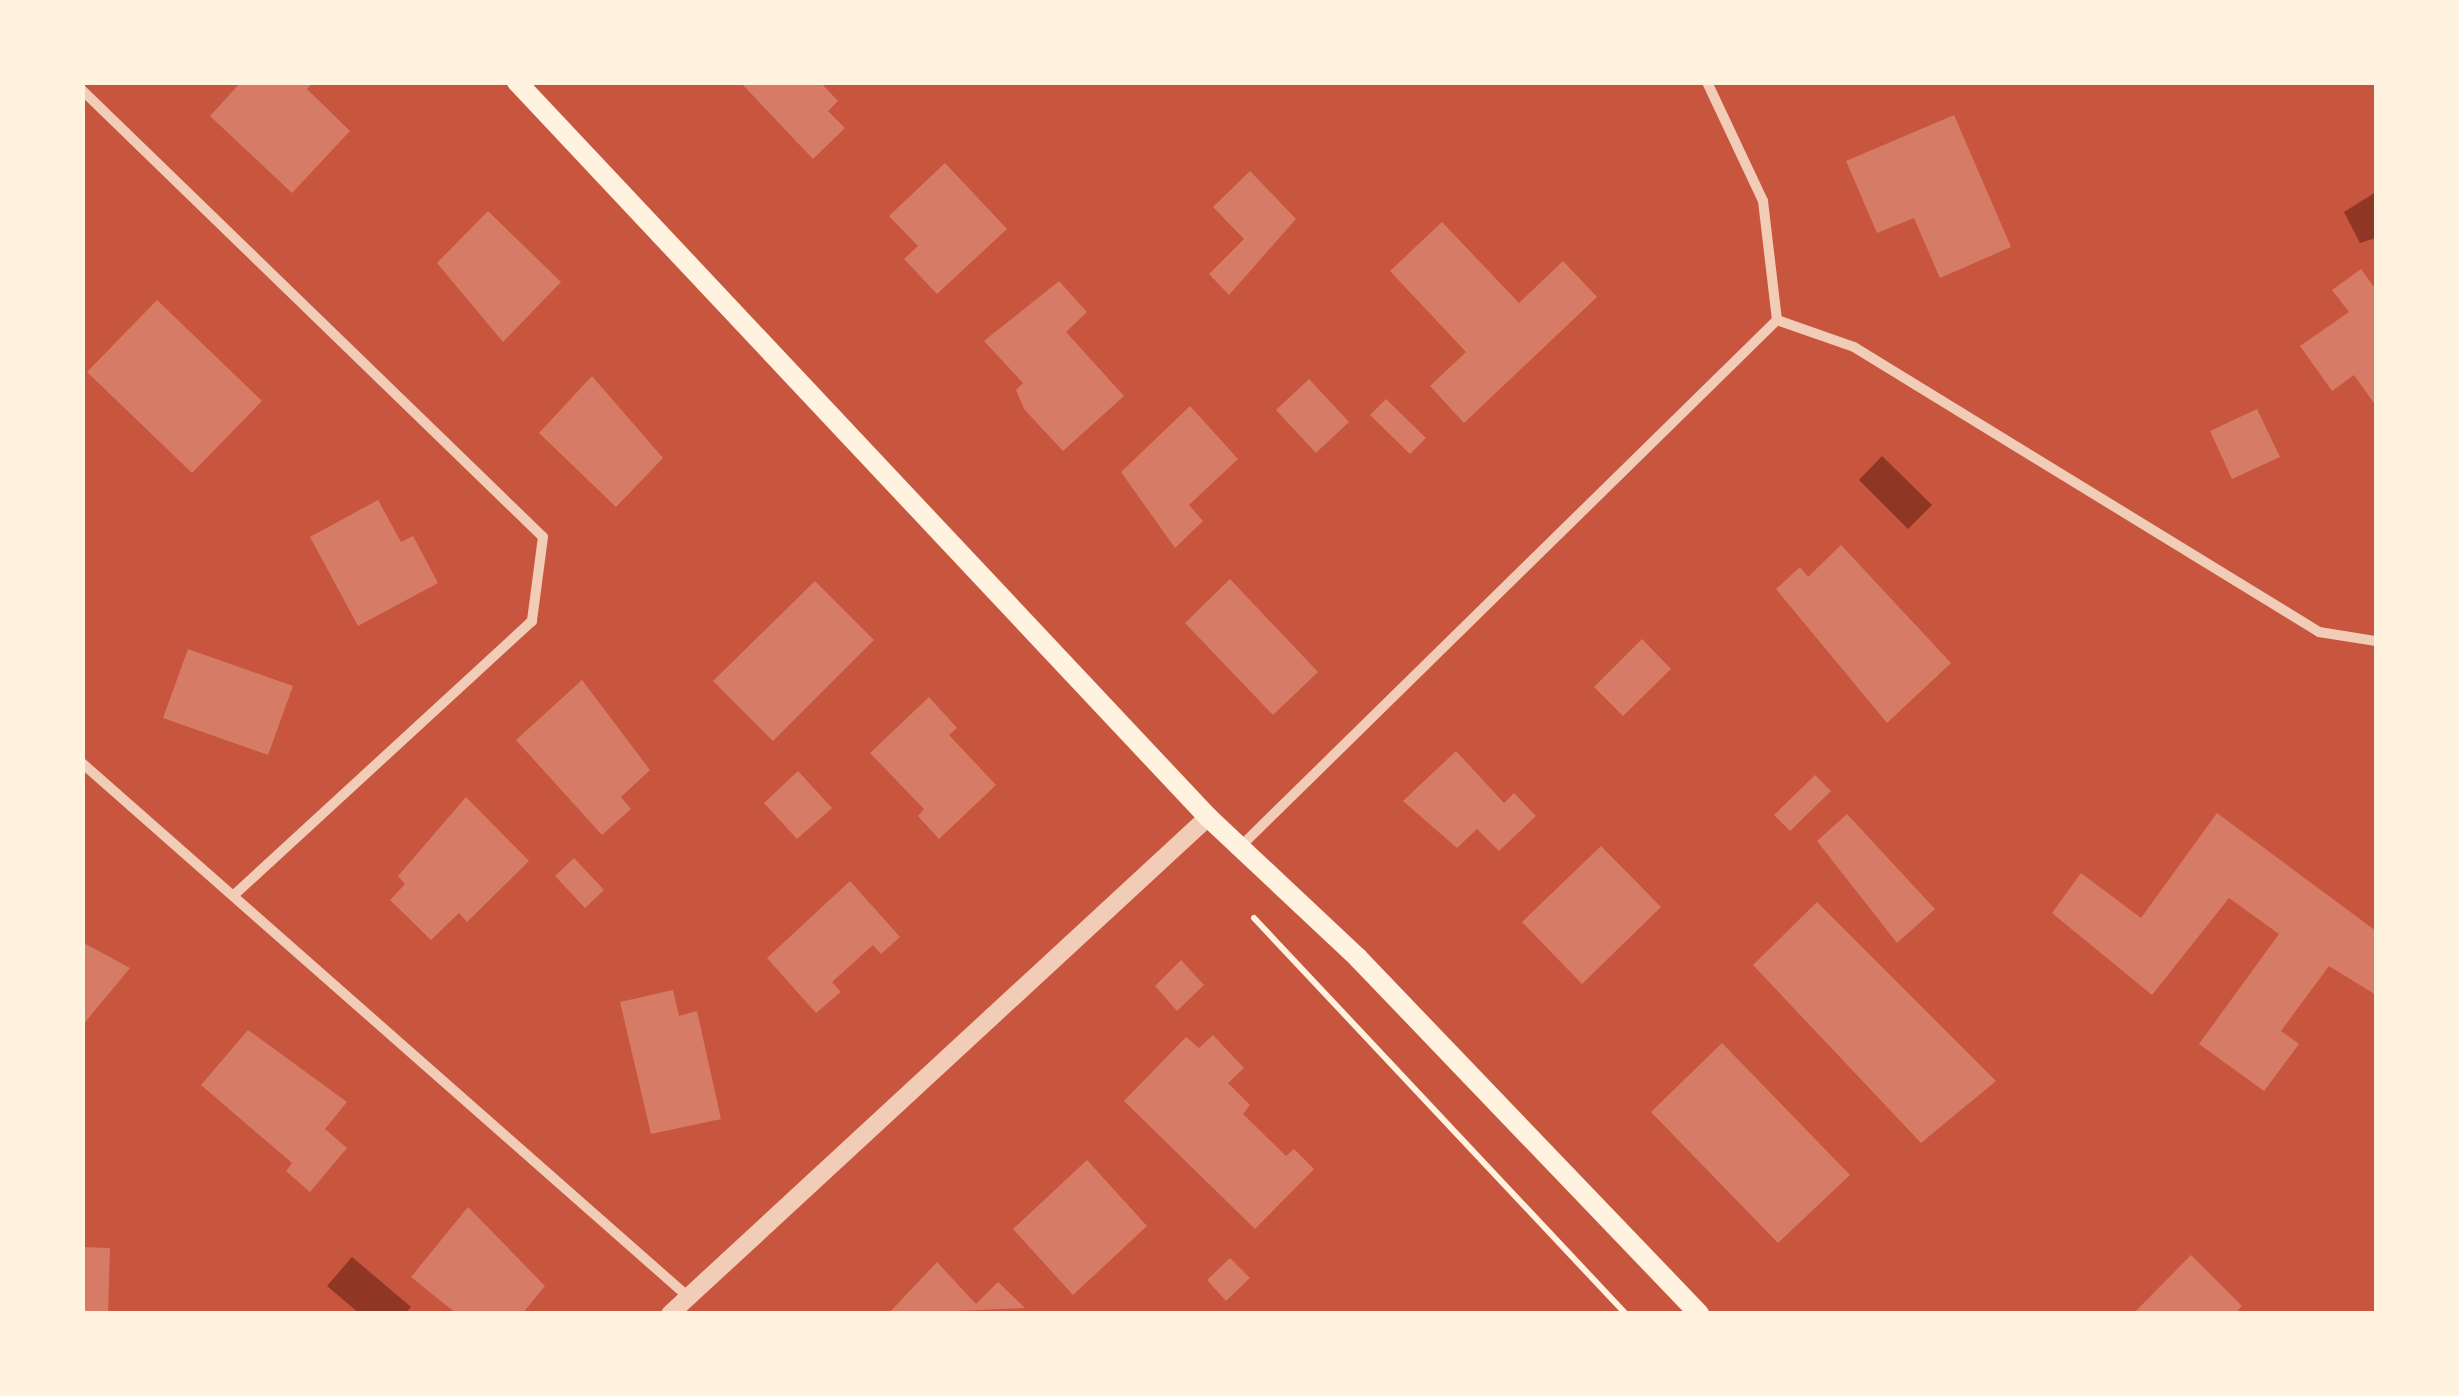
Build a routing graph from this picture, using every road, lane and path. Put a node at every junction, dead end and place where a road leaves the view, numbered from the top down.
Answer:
1 (516, 82) edge
2 (1706, 82) edge
3 (82, 90) edge
4 (1776, 320) junction
5 (2376, 641) edge
6 (82, 763) edge
7 (1208, 817) junction
8 (1240, 847) junction
9 (237, 892) junction
10 (1245, 897) dead end
11 (686, 1295) junction
12 (670, 1314) edge
13 (1626, 1314) edge
14 (1698, 1314) edge

1 - 7 main road
2 - 4 street
3 - 9 street
4 - 5 street
4 - 8 street
6 - 9 street
7 - 8 main road
7 - 11 street
8 - 14 main road
9 - 11 street
10 - 13 path
11 - 12 street

